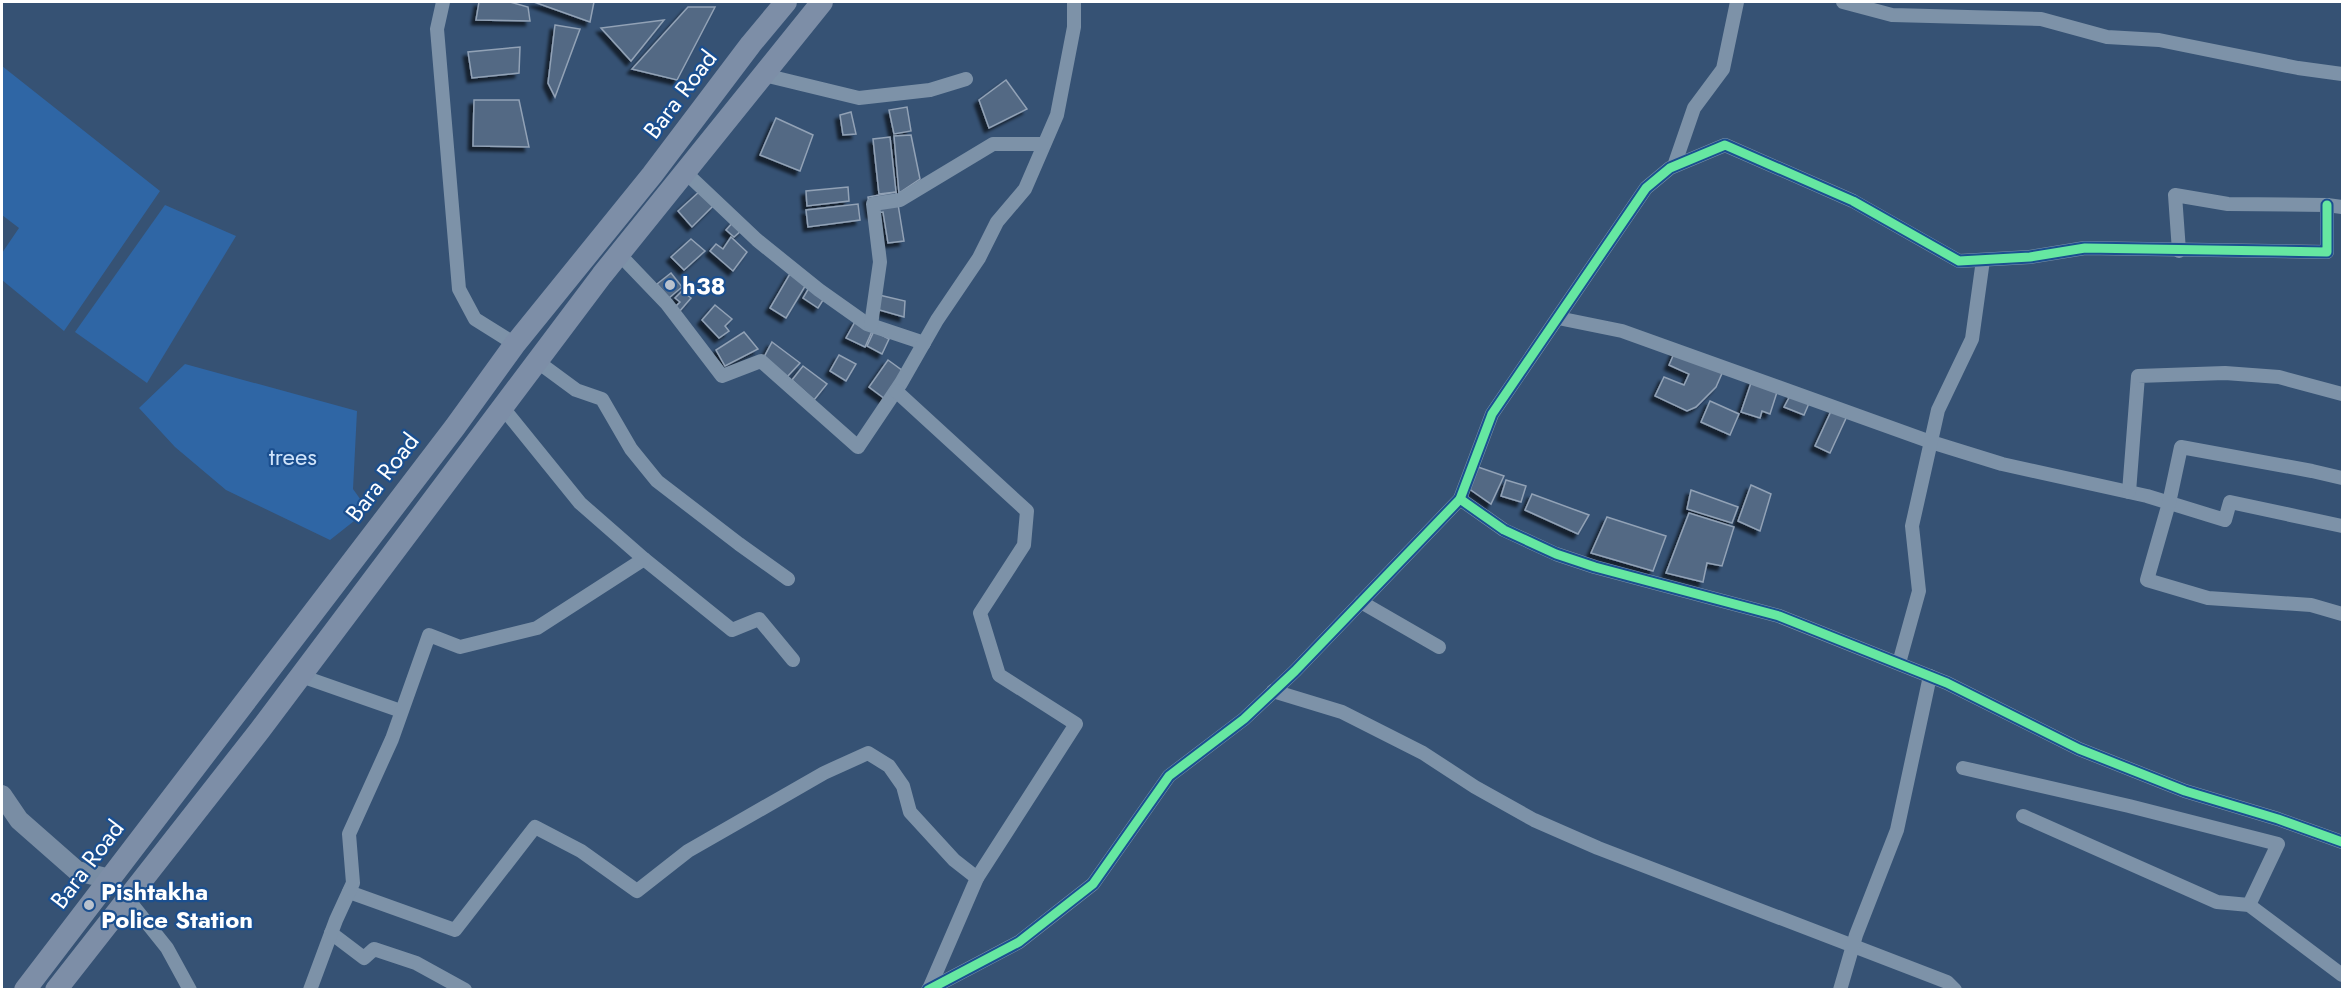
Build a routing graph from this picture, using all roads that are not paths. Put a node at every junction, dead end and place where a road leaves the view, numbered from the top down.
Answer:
1 (443, 2) edge
2 (786, 2) edge
3 (822, 2) edge
4 (1074, 2) edge
5 (1737, 2) edge
6 (1842, 2) edge
7 (2343, 74) edge
8 (764, 75) junction
9 (966, 79) dead end
10 (1044, 144) junction
11 (1674, 166) junction
12 (685, 172) junction
13 (2327, 205) junction
14 (2343, 207) edge
15 (2179, 251) junction
16 (619, 254) junction
17 (1983, 260) junction
18 (1558, 318) junction
19 (871, 325) junction
20 (924, 343) junction
21 (515, 344) junction
22 (538, 362) junction
23 (896, 391) junction
24 (2343, 394) edge
25 (503, 408) junction
26 (1931, 442) junction
27 (2343, 478) edge
28 (2128, 492) junction
29 (1460, 499) junction
30 (2169, 503) junction
31 (2343, 526) edge
32 (644, 559) junction
33 (788, 579) dead end
34 (1360, 602) junction
35 (2343, 614) edge
36 (1439, 648) dead end
37 (793, 660) dead end
38 (1899, 663) junction
39 (301, 675) junction
40 (1930, 676) junction
41 (1273, 691) junction
42 (401, 711) junction
43 (1963, 768) dead end
44 (2, 795) edge
45 (2023, 816) dead end
46 (2343, 842) edge
47 (977, 878) junction
48 (110, 879) junction
49 (349, 892) junction
50 (127, 898) junction
51 (2249, 905) junction
52 (331, 933) junction
53 (1853, 945) junction
54 (2343, 975) edge
55 (929, 989) edge
56 (25, 990) edge
57 (56, 990) edge
58 (190, 990) edge
59 (310, 990) edge
60 (465, 990) edge
61 (1840, 990) edge
62 (1955, 990) edge

1 - 21 street
2 - 21 main road, Bara Road
3 - 8 main road
4 - 10 street
5 - 11 street
6 - 7 street
8 - 9 street
8 - 12 main road
10 - 19 street
10 - 20 street
11 - 17 street
11 - 18 street
12 - 16 main road
12 - 19 street
13 - 14 street
13 - 15 street
13 - 15 street
15 - 17 street
16 - 22 main road
16 - 23 street
17 - 26 street
18 - 26 street
18 - 29 street
19 - 20 street
20 - 23 street
21 - 22 main road
21 - 48 main road, Bara Road
22 - 25 main road
22 - 33 street
23 - 47 street
24 - 28 street
25 - 32 street
25 - 39 main road
26 - 28 street
26 - 38 street
27 - 30 street
28 - 30 street
29 - 34 street
29 - 38 street
30 - 31 street
30 - 35 street
32 - 37 street
32 - 42 street
34 - 36 street
34 - 41 street
38 - 40 street
39 - 42 street
39 - 50 main road
40 - 46 street
40 - 53 street
41 - 53 street
41 - 55 street
42 - 49 street
43 - 51 street
44 - 48 street
45 - 51 street
47 - 49 street
47 - 55 street
48 - 50 main road
48 - 56 main road, Bara Road
49 - 52 street
50 - 57 main road
50 - 58 street
51 - 54 street
52 - 59 street
52 - 60 street
53 - 61 street
53 - 62 street

